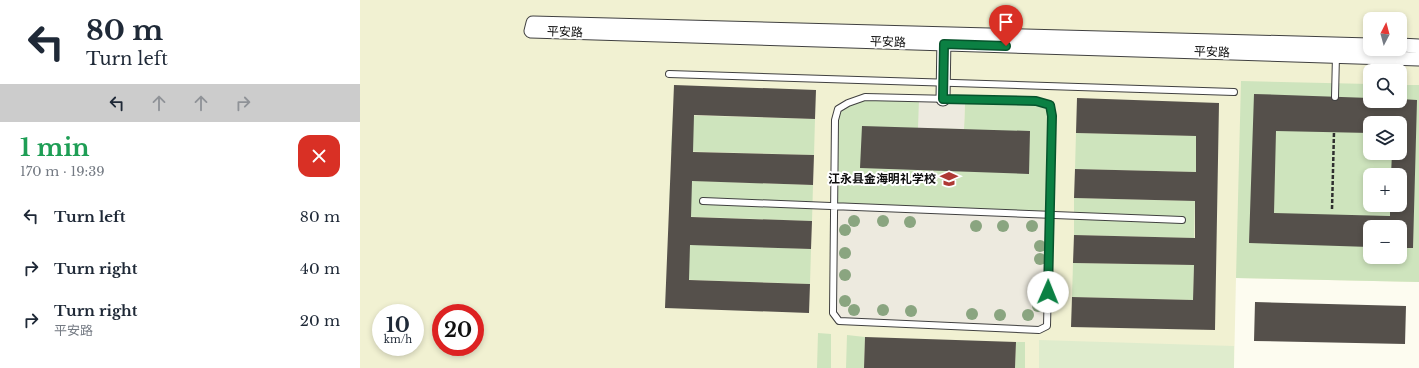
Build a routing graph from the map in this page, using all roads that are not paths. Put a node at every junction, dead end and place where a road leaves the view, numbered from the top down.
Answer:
1 (944, 39) junction
2 (1363, 46) edge
3 (1407, 46) edge
4 (1419, 46) edge
5 (1337, 50) junction
6 (1419, 59) edge
7 (669, 74) dead end
8 (944, 83) junction
9 (1234, 92) dead end
10 (1335, 97) dead end
11 (943, 99) junction
12 (703, 201) dead end
13 (834, 206) junction
14 (1050, 214) junction
15 (1182, 220) dead end

1 - 1 street, 平安路
1 - 5 street, 平安路
1 - 8 street
2 - 5 street, 平安路
3 - 4 street
5 - 6 street, 平安路
5 - 10 lane
7 - 8 lane
8 - 9 lane
8 - 11 street
11 - 13 lane
11 - 14 lane
12 - 13 lane
13 - 14 lane
13 - 14 lane
14 - 15 lane

